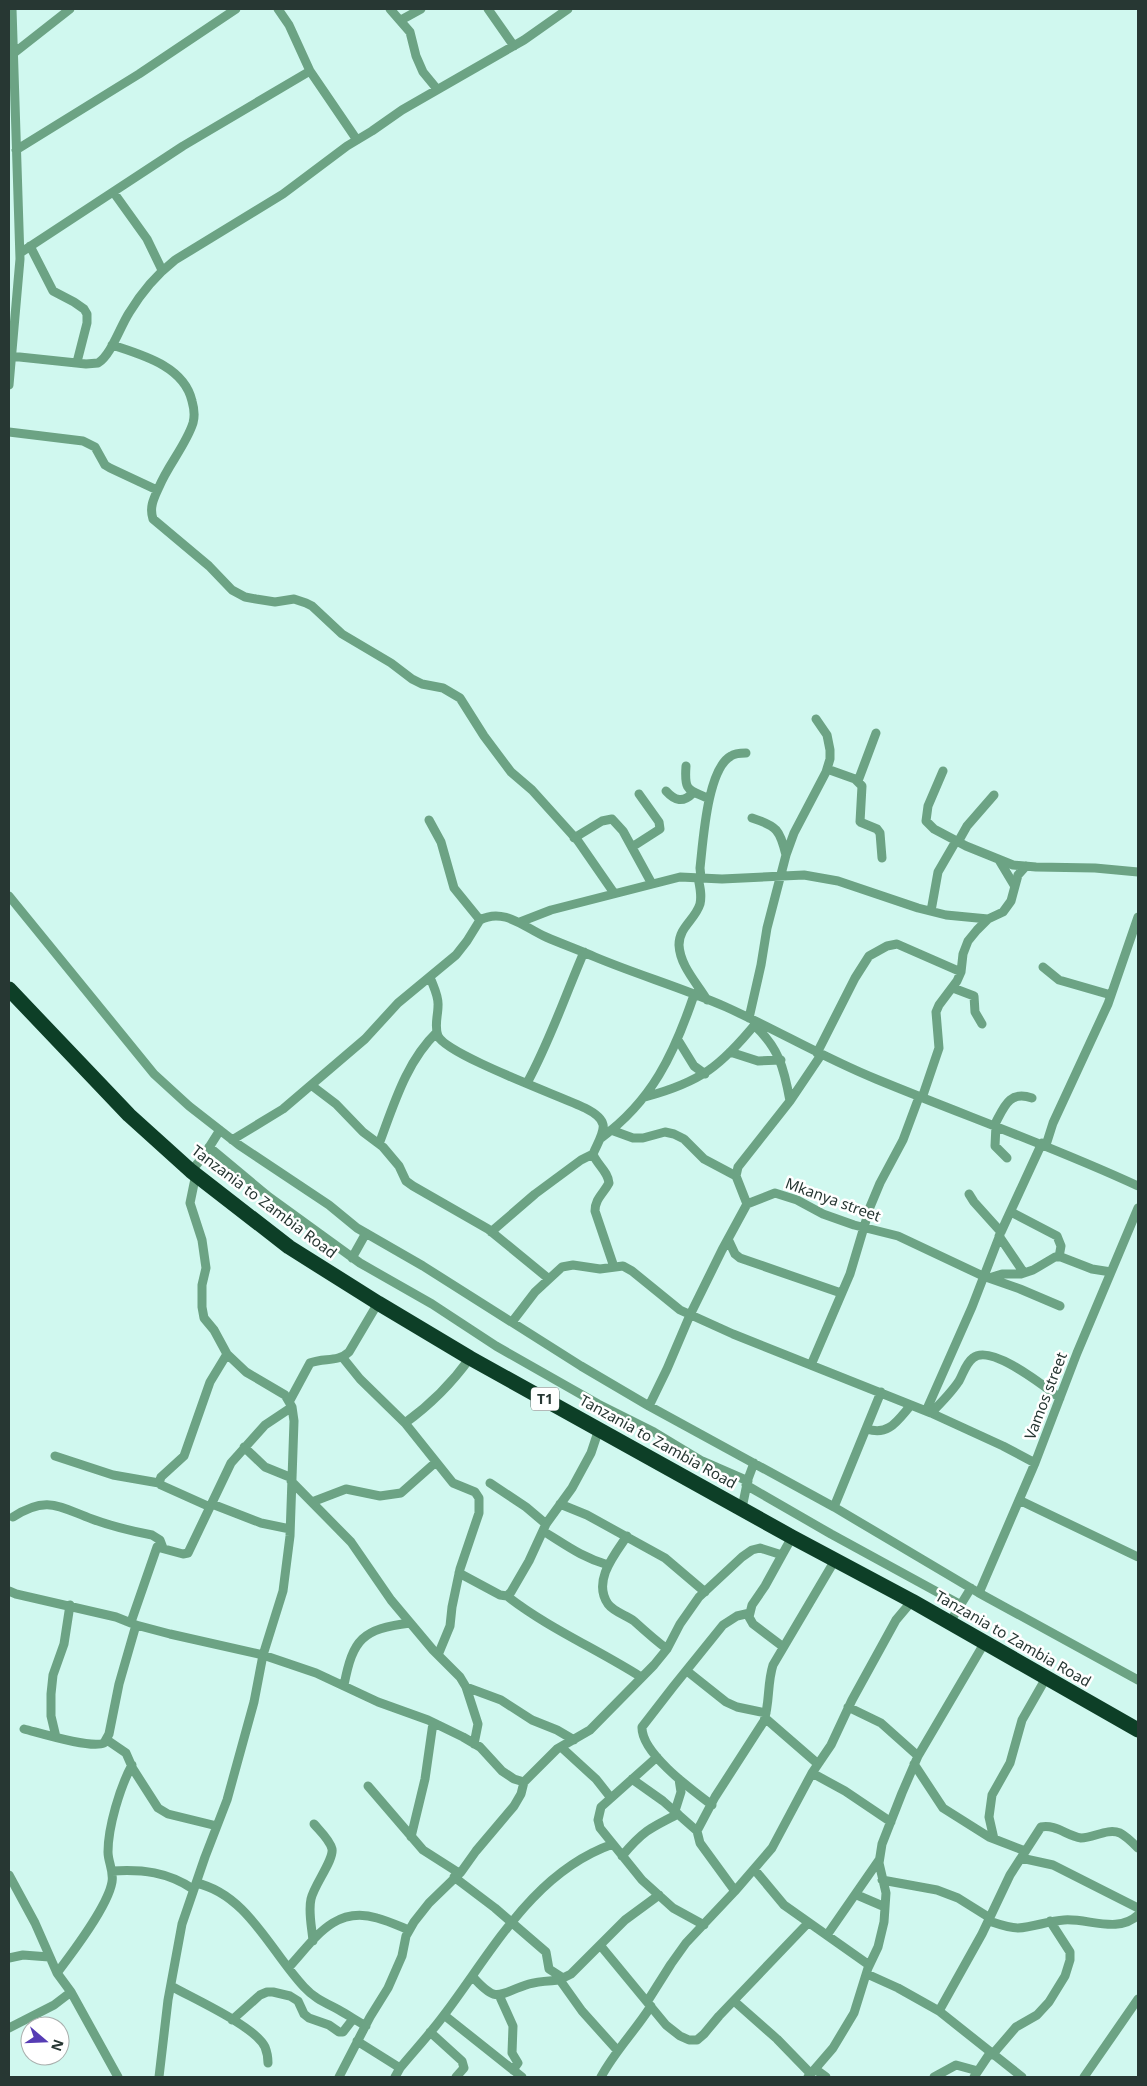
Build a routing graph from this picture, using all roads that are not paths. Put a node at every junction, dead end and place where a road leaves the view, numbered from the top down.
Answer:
1 (10, 9) edge
2 (70, 9) edge
3 (236, 9) edge
4 (278, 9) edge
5 (390, 9) edge
6 (420, 9) edge
7 (488, 9) edge
8 (568, 9) edge
9 (401, 20) junction
10 (514, 46) junction
11 (14, 53) junction
12 (310, 71) junction
13 (437, 89) junction
14 (357, 140) junction
15 (16, 150) junction
16 (114, 193) junction
17 (30, 246) junction
18 (20, 253) junction
19 (14, 267) edge
20 (162, 270) junction
21 (112, 344) junction
22 (10, 356) junction
23 (77, 362) junction
24 (9, 385) edge
25 (9, 432) edge
26 (157, 490) junction
27 (816, 719) dead end
28 (876, 733) dead end
29 (746, 753) dead end
30 (686, 766) dead end
31 (826, 769) junction
32 (943, 771) dead end
33 (858, 781) junction
34 (666, 791) dead end
35 (693, 793) junction
36 (639, 794) dead end
37 (994, 795) dead end
38 (709, 799) junction
39 (752, 818) dead end
40 (429, 820) dead end
41 (574, 838) junction
42 (957, 842) junction
43 (632, 847) junction
44 (786, 856) junction
45 (882, 858) dead end
46 (999, 860) junction
47 (1026, 866) junction
48 (1138, 872) edge
49 (782, 876) junction
50 (700, 878) junction
51 (652, 884) junction
52 (1014, 885) junction
53 (614, 892) junction
54 (9, 896) edge
55 (930, 911) junction
56 (1138, 917) edge
57 (988, 919) junction
58 (480, 920) junction
59 (520, 922) junction
60 (1135, 939) edge
61 (584, 952) junction
62 (1044, 967) dead end
63 (961, 972) junction
64 (430, 977) junction
65 (953, 988) junction
66 (9, 989) edge
67 (694, 995) junction
68 (1110, 995) junction
69 (707, 1000) junction
70 (753, 1022) junction
71 (982, 1024) dead end
72 (437, 1032) junction
73 (678, 1040) junction
74 (730, 1052) junction
75 (819, 1054) junction
76 (781, 1060) junction
77 (705, 1074) junction
78 (528, 1083) junction
79 (311, 1085) junction
80 (645, 1097) junction
81 (920, 1097) junction
82 (1032, 1098) dead end
83 (790, 1101) junction
84 (995, 1125) junction
85 (220, 1130) junction
86 (611, 1130) junction
87 (600, 1139) junction
88 (232, 1140) junction
89 (380, 1144) junction
90 (1044, 1144) junction
91 (209, 1147) junction
92 (593, 1154) junction
93 (1007, 1158) dead end
94 (193, 1172) junction
95 (736, 1176) junction
96 (1138, 1186) edge
97 (969, 1194) dead end
98 (748, 1204) junction
99 (1138, 1208) edge
100 (1011, 1212) junction
101 (864, 1227) junction
102 (491, 1232) junction
103 (366, 1233) junction
104 (1000, 1234) junction
105 (728, 1239) junction
106 (1059, 1257) junction
107 (352, 1258) junction
108 (614, 1267) junction
109 (1111, 1272) junction
110 (1024, 1273) junction
111 (986, 1277) junction
112 (548, 1279) junction
113 (841, 1293) junction
114 (378, 1303) junction
115 (1060, 1306) dead end
116 (690, 1315) junction
117 (512, 1322) junction
118 (227, 1354) junction
119 (343, 1358) junction
120 (470, 1358) junction
121 (811, 1365) junction
122 (881, 1392) junction
123 (1060, 1398) junction
124 (290, 1404) junction
125 (649, 1406) junction
126 (911, 1406) junction
127 (929, 1412) junction
128 (405, 1422) junction
129 (599, 1429) junction
130 (867, 1429) junction
131 (244, 1447) junction
132 (55, 1456) dead end
133 (436, 1462) junction
134 (754, 1463) junction
135 (1035, 1463) junction
136 (292, 1480) junction
137 (159, 1483) junction
138 (490, 1483) dead end
139 (747, 1483) junction
140 (1019, 1500) junction
141 (312, 1502) junction
142 (560, 1504) junction
143 (211, 1506) junction
144 (834, 1507) junction
145 (742, 1508) junction
146 (13, 1517) dead end
147 (545, 1527) junction
148 (290, 1529) junction
149 (627, 1536) junction
150 (792, 1537) junction
151 (163, 1548) junction
152 (782, 1555) junction
153 (1138, 1557) edge
154 (834, 1560) junction
155 (608, 1565) junction
156 (459, 1574) junction
157 (9, 1590) edge
158 (975, 1591) junction
159 (705, 1592) junction
160 (507, 1596) junction
161 (912, 1601) junction
162 (961, 1604) junction
163 (70, 1606) junction
164 (750, 1612) junction
165 (950, 1622) junction
166 (410, 1623) junction
167 (133, 1624) junction
168 (985, 1642) junction
169 (782, 1646) junction
170 (667, 1649) junction
171 (263, 1654) junction
172 (438, 1655) junction
173 (687, 1671) junction
174 (641, 1677) junction
175 (1046, 1678) junction
176 (1138, 1680) edge
177 (344, 1685) junction
178 (466, 1687) junction
179 (848, 1707) junction
180 (765, 1716) junction
181 (433, 1723) junction
182 (24, 1729) dead end
183 (1138, 1730) edge
184 (56, 1737) junction
185 (107, 1740) junction
186 (574, 1740) junction
187 (474, 1744) junction
188 (561, 1747) junction
189 (657, 1756) junction
190 (916, 1760) junction
191 (818, 1764) junction
192 (132, 1765) junction
193 (812, 1773) junction
194 (632, 1779) junction
195 (679, 1779) junction
196 (524, 1782) junction
197 (368, 1786) dead end
198 (612, 1798) junction
199 (712, 1805) junction
200 (677, 1813) junction
201 (891, 1822) junction
202 (314, 1824) dead end
203 (217, 1826) junction
204 (697, 1831) junction
205 (411, 1838) junction
206 (994, 1839) junction
207 (613, 1844) junction
208 (1138, 1848) edge
209 (1023, 1855) junction
210 (622, 1856) junction
211 (879, 1860) junction
212 (754, 1869) junction
213 (112, 1871) junction
214 (9, 1875) edge
215 (456, 1875) junction
216 (882, 1880) junction
217 (195, 1886) junction
218 (735, 1891) junction
219 (658, 1895) junction
220 (857, 1895) junction
221 (885, 1907) junction
222 (1138, 1908) edge
223 (1138, 1915) edge
224 (989, 1919) junction
225 (1050, 1921) junction
226 (513, 1923) junction
227 (808, 1923) junction
228 (704, 1925) junction
229 (410, 1930) junction
230 (828, 1936) junction
231 (313, 1941) junction
232 (600, 1945) junction
233 (49, 1957) junction
234 (9, 1958) edge
235 (289, 1967) junction
236 (868, 1969) junction
237 (57, 1973) junction
238 (472, 1976) junction
239 (558, 1978) junction
240 (170, 1986) junction
241 (72, 1992) junction
242 (499, 1995) junction
243 (1138, 1999) edge
244 (734, 2001) junction
245 (649, 2004) junction
246 (939, 2011) junction
247 (444, 2015) junction
248 (353, 2019) junction
249 (232, 2020) junction
250 (366, 2026) junction
251 (9, 2028) edge
252 (430, 2032) junction
253 (357, 2042) junction
254 (617, 2050) junction
255 (991, 2054) junction
256 (268, 2063) dead end
257 (400, 2068) junction
258 (513, 2070) junction
259 (812, 2073) edge
260 (976, 2074) edge
261 (118, 2077) edge
262 (159, 2077) edge
263 (339, 2077) edge
264 (395, 2077) edge
265 (456, 2077) edge
266 (522, 2077) edge
267 (601, 2077) edge
268 (826, 2077) edge
269 (934, 2077) edge
270 (1022, 2077) edge
271 (1084, 2077) edge

1 - 11 street
2 - 11 street
3 - 15 street
4 - 12 street
5 - 9 street
6 - 9 street
7 - 10 street
8 - 10 street
9 - 13 street
10 - 13 street
11 - 15 street
12 - 14 street
12 - 16 street
13 - 14 street
14 - 20 street
15 - 18 street
16 - 17 street
16 - 20 street
17 - 18 street
17 - 23 street
18 - 19 street
19 - 22 street
20 - 21 street
21 - 23 street
21 - 26 street
22 - 23 street
22 - 24 street
25 - 26 street
26 - 41 street
27 - 31 street
28 - 33 street
29 - 38 street
30 - 35 street
31 - 33 street
31 - 44 street
32 - 42 street
33 - 45 street
34 - 35 street
35 - 38 street
36 - 43 street
37 - 42 street
38 - 50 street
39 - 44 street
40 - 58 street
41 - 43 street
41 - 53 street
42 - 46 street
42 - 55 street
43 - 51 street
44 - 49 street
46 - 47 street
46 - 52 street
47 - 48 street
47 - 52 street
49 - 50 street
49 - 55 street
49 - 70 street
50 - 51 street
50 - 69 street
51 - 53 street
52 - 57 street
53 - 59 street
54 - 85 street
55 - 57 street
56 - 60 street
57 - 63 street
58 - 59 street
58 - 64 street
59 - 61 street
60 - 68 street
61 - 67 street
61 - 78 street
62 - 68 street
63 - 65 street
63 - 75 street
64 - 72 street
64 - 79 street
65 - 71 street
65 - 81 street
66 - 94 highway, Tanzania to Zambia Road / T1
67 - 69 street
67 - 73 street
68 - 90 street
69 - 70 street
70 - 74 street
70 - 75 street
70 - 76 street
72 - 78 street
72 - 89 street
73 - 77 street
73 - 80 street
74 - 76 street
74 - 77 street
75 - 81 street
75 - 83 street
76 - 83 street
77 - 80 street
78 - 87 street
79 - 88 street
79 - 89 street
80 - 86 street
81 - 84 street
81 - 101 street
82 - 84 street
83 - 95 street
84 - 90 street
84 - 93 street
85 - 88 street
85 - 91 street
86 - 87 street
86 - 95 street
87 - 92 street
88 - 103 street
89 - 102 street
90 - 96 street
90 - 100 street
91 - 94 street
91 - 107 street
92 - 102 street
92 - 108 street
94 - 114 highway, Tanzania to Zambia Road / T1
94 - 118 street
95 - 98 street
97 - 104 street
98 - 101 street, Mkanya street
98 - 105 street
99 - 109 street, Vamos street
100 - 104 street
100 - 106 street
101 - 111 street, Mkanya street
101 - 113 street
102 - 112 street
103 - 107 street
103 - 117 street
104 - 110 street
104 - 111 street
105 - 113 street
105 - 116 street
106 - 109 street
106 - 110 street
107 - 139 street
108 - 112 street
108 - 116 street
109 - 123 street, Vamos street
110 - 111 street
111 - 115 street, Mkanya street
111 - 127 street
112 - 117 street
113 - 121 street
114 - 119 street
114 - 120 highway, Tanzania to Zambia Road / T1
116 - 121 street
116 - 125 street
117 - 125 street
118 - 124 street
118 - 137 street
119 - 124 street
119 - 128 street
120 - 128 street
120 - 129 highway, Tanzania to Zambia Road / T1
121 - 122 street
122 - 126 street
122 - 130 street
123 - 127 street
123 - 135 street, Vamos street
124 - 131 street
124 - 136 street
125 - 134 street
126 - 127 street
126 - 130 street
127 - 135 street
128 - 133 street
129 - 142 street
129 - 145 highway, Tanzania to Zambia Road / T1
130 - 144 street
131 - 136 street
131 - 143 street
132 - 137 street
133 - 141 street
133 - 156 street
134 - 139 street
134 - 144 street
135 - 140 street, Vamos street
136 - 141 street
136 - 148 street
137 - 143 street
138 - 147 street
139 - 145 street
139 - 162 street
140 - 153 street
140 - 158 street, Vamos street
141 - 166 street
142 - 147 street
142 - 149 street
143 - 148 street
143 - 151 street
144 - 158 street
145 - 150 highway, Tanzania to Zambia Road / T1
146 - 151 street
147 - 155 street
147 - 160 street
148 - 171 street
149 - 155 street
149 - 159 street
150 - 152 street
150 - 154 highway, Tanzania to Zambia Road / T1
151 - 167 street
152 - 159 street
152 - 164 street
154 - 161 highway, Tanzania to Zambia Road / T1
154 - 169 street
155 - 170 street
156 - 160 street
156 - 172 street
157 - 163 street
158 - 162 street, Vamos street
158 - 176 street
159 - 170 street
160 - 174 street
161 - 165 highway, Tanzania to Zambia Road / T1
161 - 179 street
162 - 165 street, Vamos street
163 - 167 street
163 - 184 street
164 - 169 street
164 - 173 street
165 - 168 highway, Tanzania to Zambia Road / T1
166 - 172 street
166 - 177 street
167 - 171 street
167 - 185 street
168 - 175 highway, Tanzania to Zambia Road / T1
168 - 190 street
169 - 180 street
170 - 174 street
171 - 177 street
171 - 203 street
172 - 178 street
173 - 180 street
173 - 189 street
174 - 186 street
175 - 183 highway, Tanzania to Zambia Road / T1
175 - 206 street
177 - 181 street
178 - 186 street
178 - 187 street
179 - 190 street
179 - 191 street
180 - 191 street
180 - 199 street
181 - 187 street
181 - 205 street
182 - 184 street
184 - 185 street
185 - 192 street
186 - 188 street
187 - 196 street
188 - 196 street
188 - 198 street
189 - 194 street
189 - 195 street
190 - 201 street
190 - 206 street
191 - 193 street
192 - 203 street
192 - 213 street
193 - 201 street
193 - 212 street
194 - 198 street
194 - 200 street
195 - 199 street
195 - 200 street
196 - 215 street
197 - 205 street
198 - 207 street
199 - 204 street
200 - 204 street
200 - 210 street
201 - 211 street
202 - 231 street
203 - 217 street
204 - 218 street
205 - 215 street
206 - 209 street
207 - 210 street
207 - 226 street
208 - 209 street
209 - 222 street
209 - 224 street
210 - 219 street
211 - 216 street
211 - 220 street
212 - 218 street
212 - 227 street
213 - 217 street
213 - 237 street
214 - 233 street
215 - 226 street
215 - 229 street
216 - 221 street
216 - 224 street
217 - 235 street
217 - 240 street
218 - 228 street
219 - 228 street
219 - 232 street
220 - 221 street
220 - 230 street
221 - 236 street
223 - 225 street
224 - 225 street
224 - 246 street
225 - 255 street
226 - 238 street
226 - 239 street
227 - 230 street
227 - 244 street
228 - 245 street
229 - 231 street
229 - 250 street
230 - 236 street
231 - 235 street
232 - 239 street
232 - 245 street
233 - 234 street
233 - 237 street
235 - 248 street
236 - 246 street
236 - 259 street
237 - 241 street
238 - 242 street
238 - 247 street
239 - 242 street
239 - 254 street
240 - 249 street
240 - 262 street
241 - 251 street
241 - 261 street
242 - 258 street
243 - 271 street
244 - 245 street
244 - 259 street
245 - 254 street
246 - 255 street
247 - 252 street
247 - 258 street
248 - 249 street
248 - 250 street
249 - 256 street
250 - 253 street
252 - 257 street
252 - 265 street
253 - 257 street
253 - 263 street
254 - 267 street
255 - 260 street
255 - 270 street
257 - 264 street
258 - 266 street
259 - 268 street
260 - 269 street

